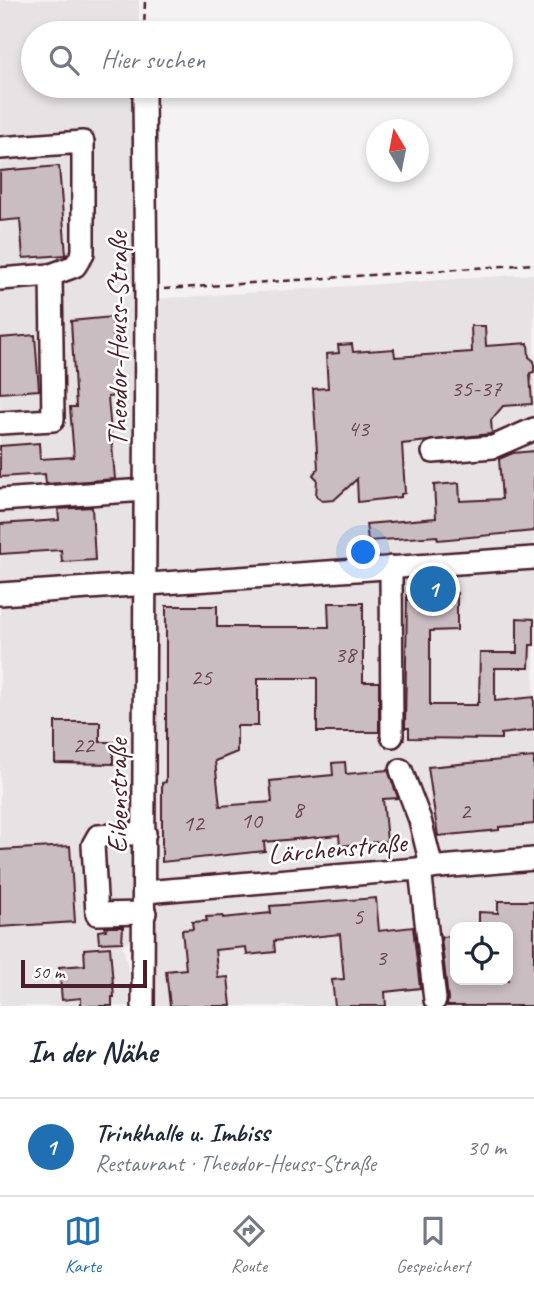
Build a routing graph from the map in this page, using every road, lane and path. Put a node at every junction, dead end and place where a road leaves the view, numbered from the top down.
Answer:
1 (145, 0) edge
2 (144, 21) edge
3 (144, 98) edge
4 (0, 148) edge
5 (534, 264) edge
6 (51, 275) junction
7 (0, 279) edge
8 (146, 290) junction
9 (0, 423) edge
10 (534, 429) edge
11 (433, 452) dead end
12 (145, 490) junction
13 (0, 500) edge
14 (534, 558) edge
15 (391, 567) junction
16 (145, 585) junction
17 (0, 594) edge
18 (392, 736) dead end
19 (401, 770) dead end
20 (145, 833) junction
21 (534, 859) edge
22 (426, 868) junction
23 (145, 903) junction
24 (435, 1000) dead end
25 (143, 1006) edge

1 - 2 path
3 - 8 street, Theodor-Heuss-Straße
4 - 6 street
5 - 8 path
6 - 7 street
6 - 9 street
8 - 12 street, Theodor-Heuss-Straße
10 - 11 street
12 - 13 street
12 - 16 street, Theodor-Heuss-Straße
14 - 15 street
15 - 16 street
15 - 18 street
16 - 17 street
16 - 20 street, Eibenstraße
19 - 22 street
20 - 23 street, Eibenstraße
20 - 23 street, Lärchenstraße
21 - 22 street, Lärchenstraße
22 - 23 street, Lärchenstraße
22 - 24 street
23 - 25 street, Eibenstraße

